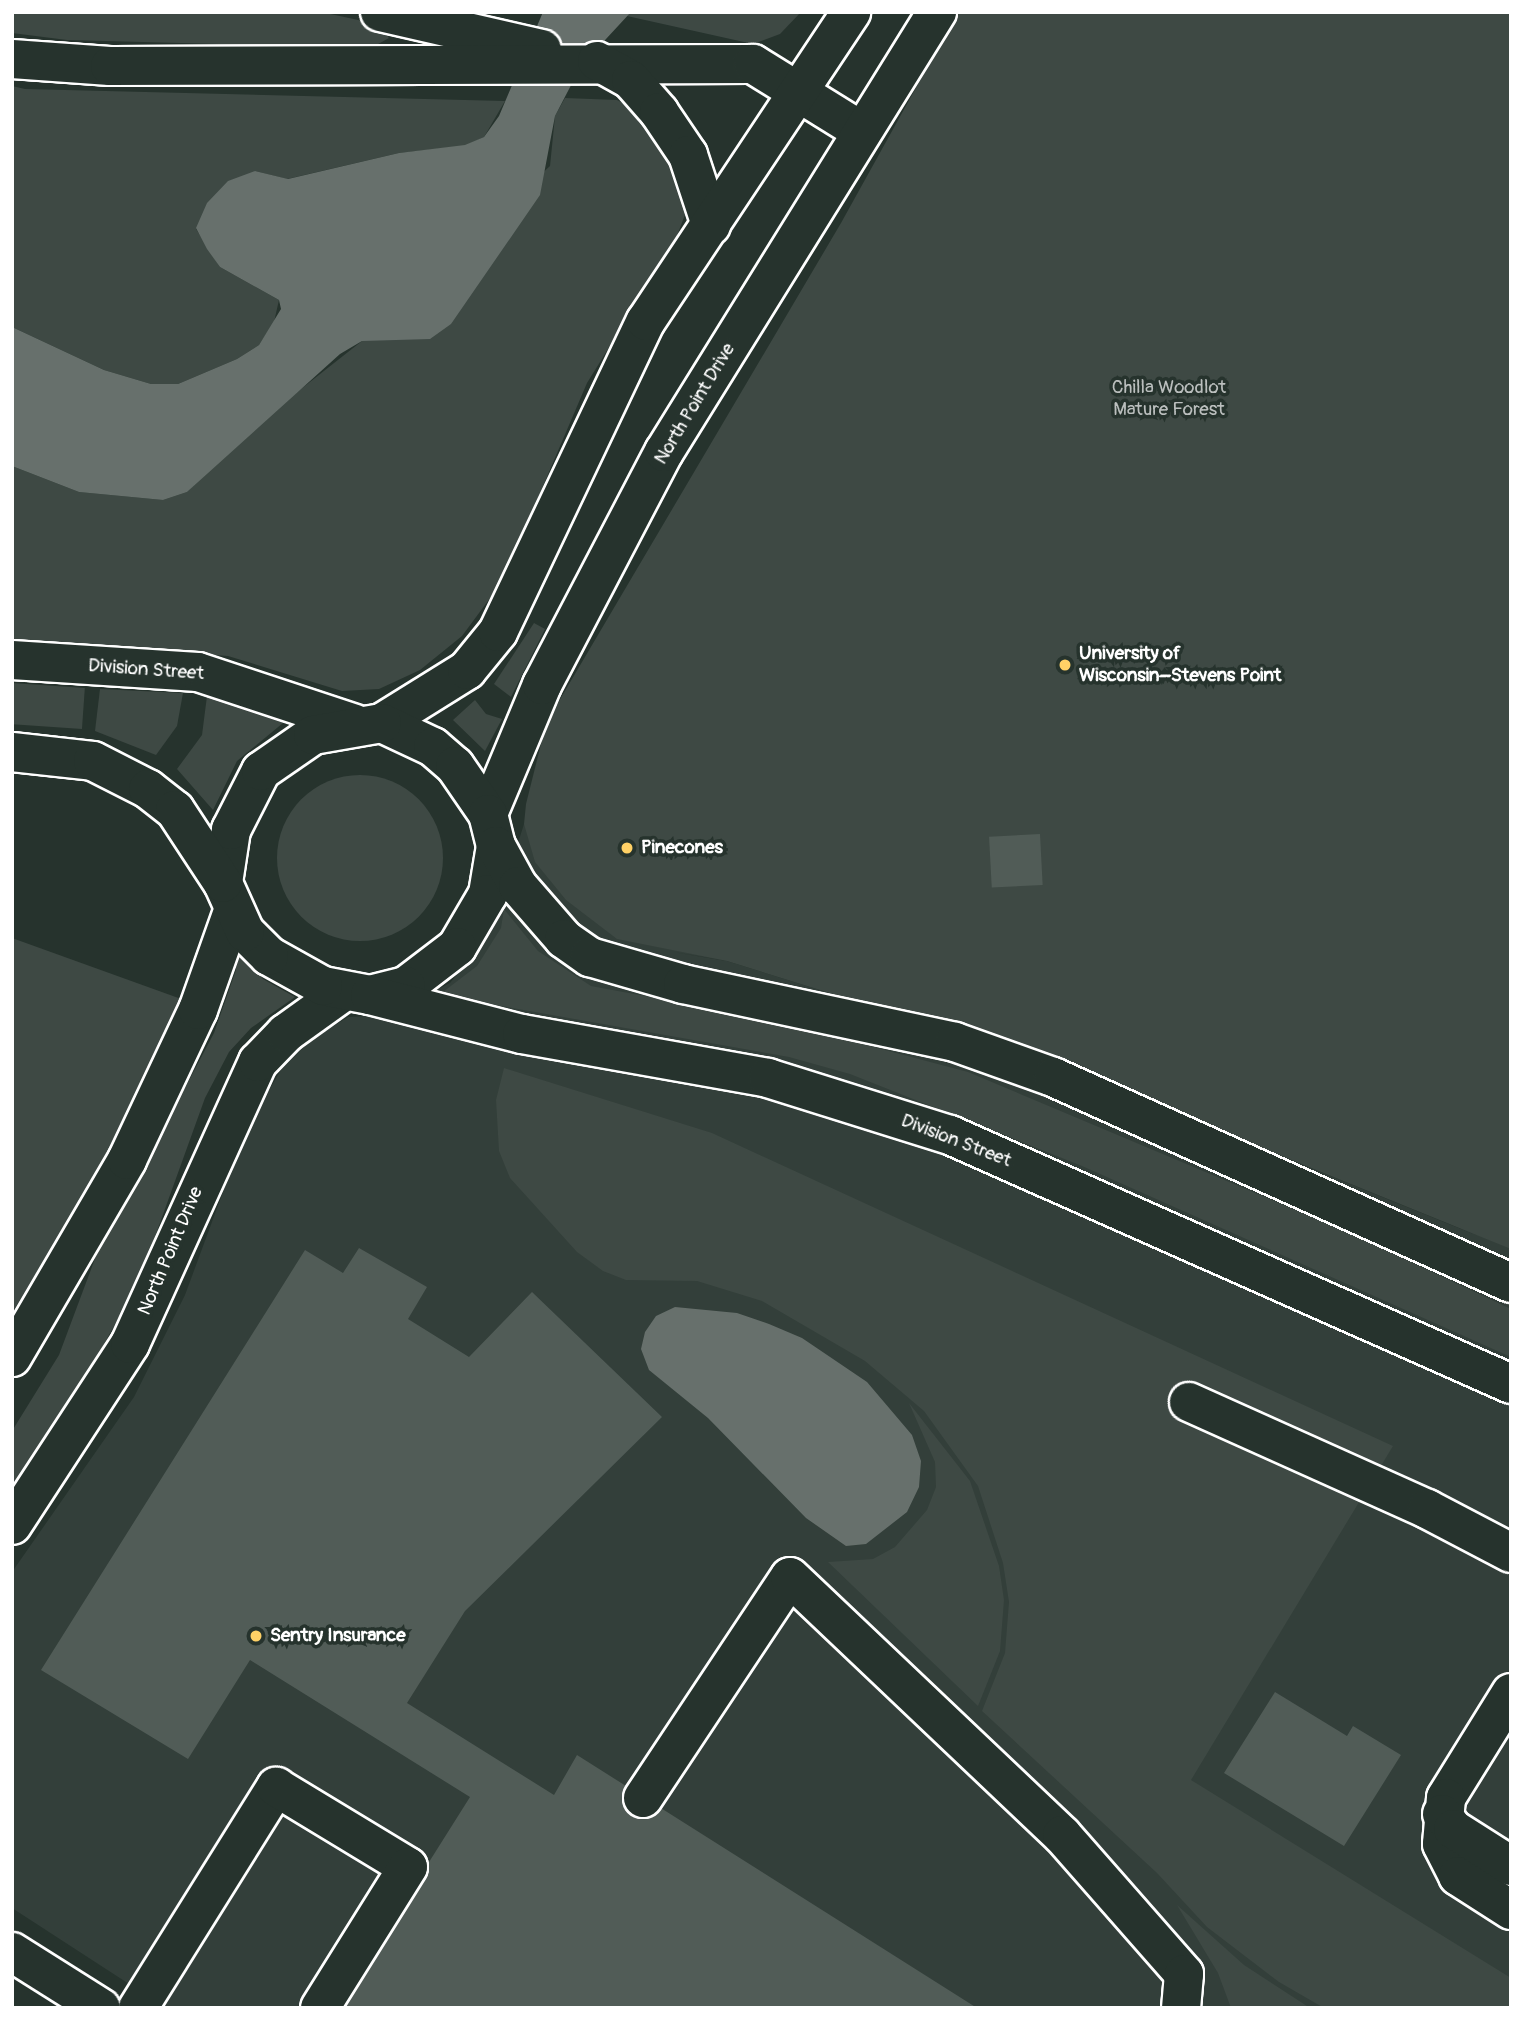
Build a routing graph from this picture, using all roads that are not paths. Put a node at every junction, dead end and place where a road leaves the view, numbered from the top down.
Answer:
1 (380, 12) edge
2 (851, 12) edge
3 (937, 12) edge
4 (520, 54) junction
5 (12, 59) edge
6 (609, 64) junction
7 (800, 92) junction
8 (861, 131) junction
9 (711, 225) junction
10 (12, 660) edge
11 (368, 724) junction
12 (12, 752) edge
13 (492, 830) junction
14 (228, 897) junction
15 (357, 993) junction
16 (1511, 1283) edge
17 (12, 1357) edge
18 (1511, 1384) edge
19 (1189, 1402) dead end
20 (12, 1525) edge
21 (1511, 1553) edge
22 (1511, 1693) edge
23 (643, 1798) dead end
24 (1442, 1814) junction
25 (1511, 1866) edge
26 (1511, 1910) edge
27 (12, 1952) edge
28 (101, 2008) edge
29 (138, 2008) edge
30 (320, 2008) edge
31 (1181, 2008) edge

1 - 4 main road
2 - 7 main road
3 - 8 main road, North Point Drive
4 - 5 main road
4 - 6 main road
6 - 7 main road
6 - 9 main road
7 - 8 main road
7 - 9 main road
8 - 13 main road, North Point Drive
9 - 11 main road
10 - 11 main road, Division Street
11 - 13 main road, Division Street
11 - 14 main road
12 - 14 main road
13 - 15 main road, North Point Drive
13 - 16 main road
14 - 15 main road, Division Street
14 - 17 main road
15 - 18 main road, Division Street
15 - 20 main road, North Point Drive
19 - 21 main road
22 - 24 main road
23 - 31 main road
24 - 25 main road
24 - 26 main road
27 - 28 main road
29 - 30 main road

